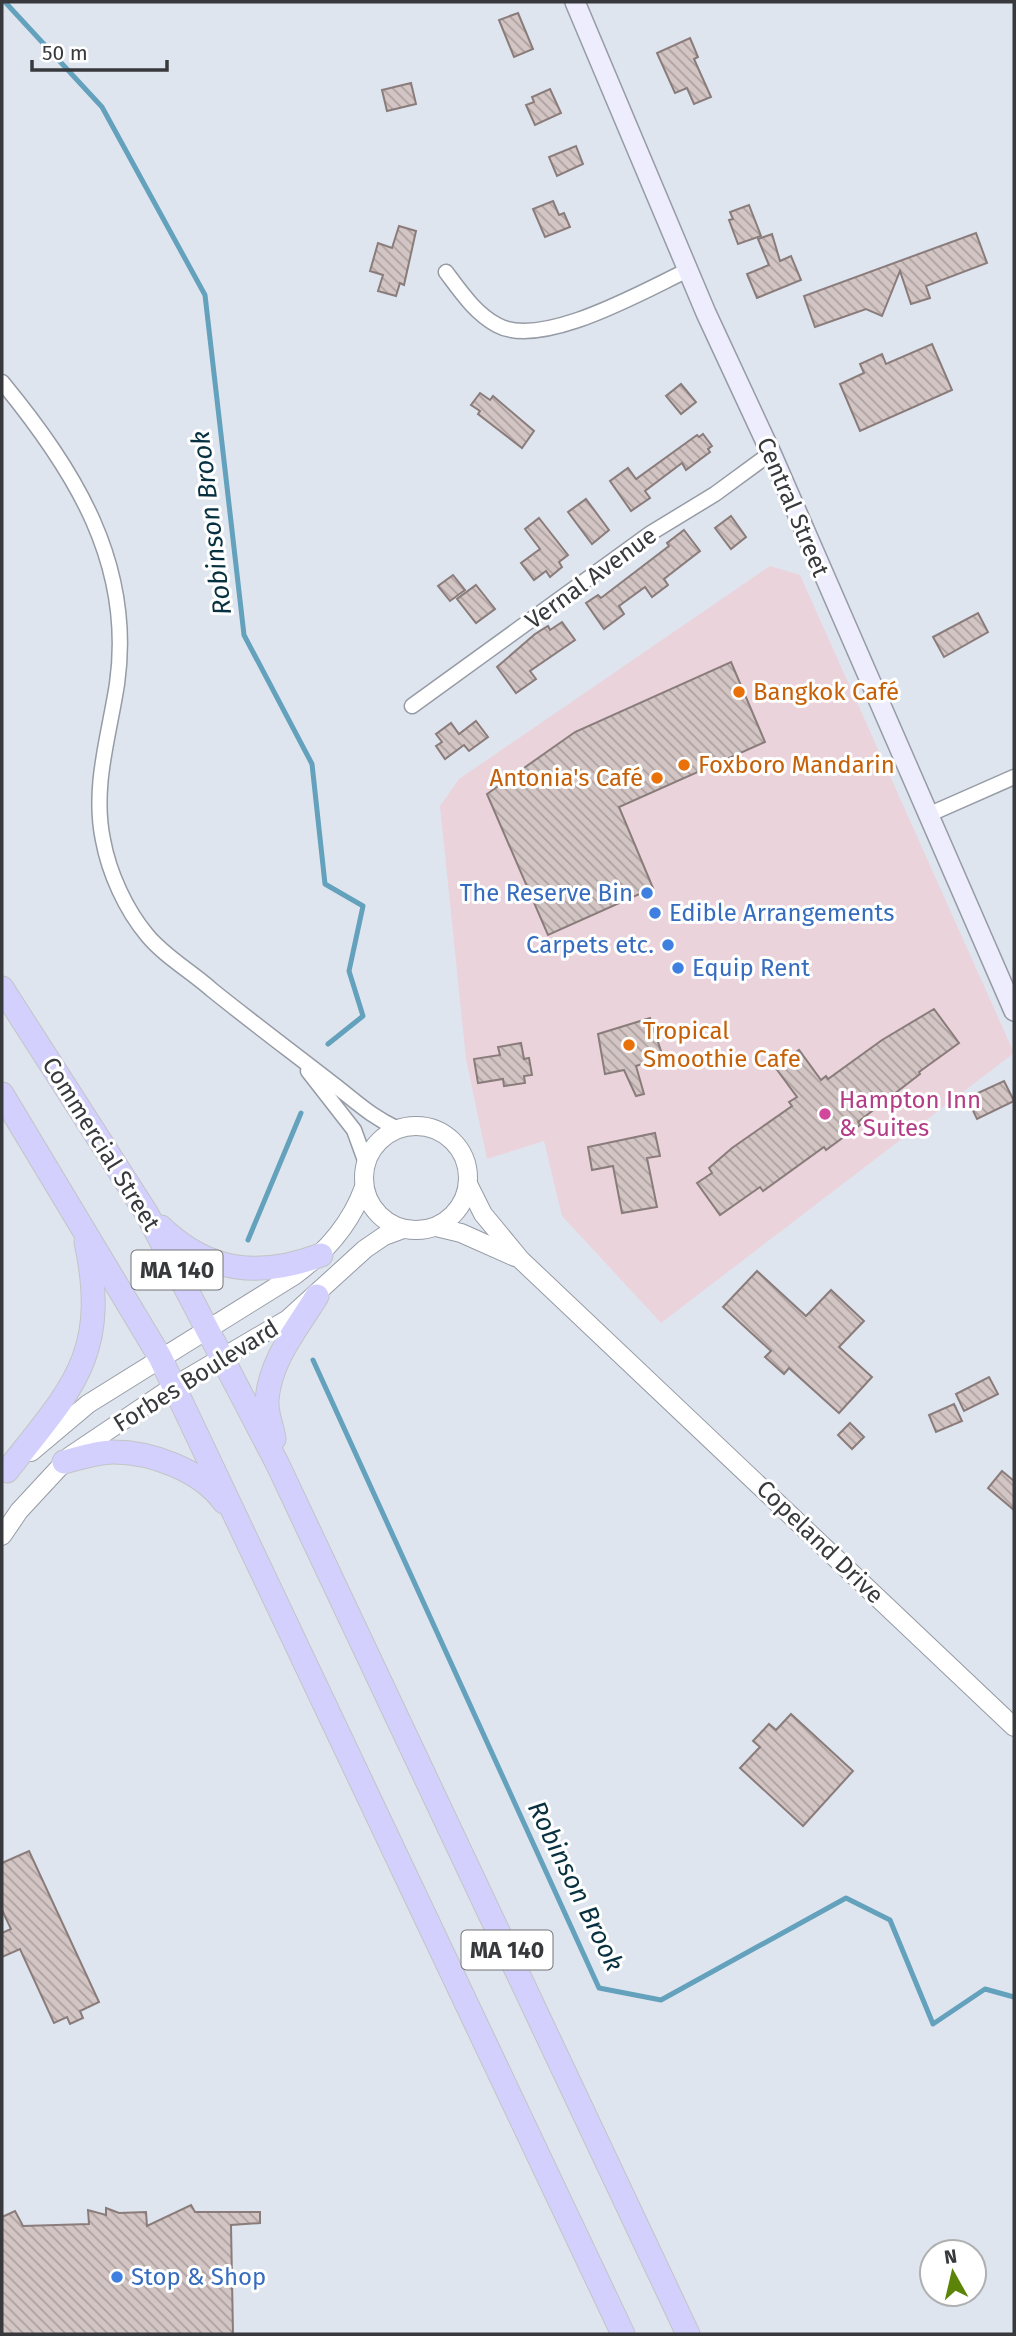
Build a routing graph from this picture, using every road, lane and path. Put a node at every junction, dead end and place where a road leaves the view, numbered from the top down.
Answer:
1 (575, 2) edge
2 (688, 270) junction
3 (446, 272) dead end
4 (2, 382) edge
5 (771, 453) junction
6 (412, 706) dead end
7 (1014, 777) edge
8 (930, 814) junction
9 (2, 988) edge
10 (1014, 1010) edge
11 (303, 1064) junction
12 (2, 1094) edge
13 (398, 1129) junction
14 (366, 1163) junction
15 (468, 1184) junction
16 (364, 1187) junction
17 (147, 1214) junction
18 (436, 1227) junction
19 (84, 1229) junction
20 (403, 1229) junction
21 (321, 1255) junction
22 (521, 1260) junction
23 (317, 1296) junction
24 (208, 1329) junction
25 (223, 1356) junction
26 (160, 1357) junction
27 (174, 1386) junction
28 (64, 1462) junction
29 (277, 1462) junction
30 (5, 1474) edge
31 (240, 1525) junction
32 (2, 1536) edge
33 (1014, 1727) edge
34 (623, 2334) edge
35 (688, 2334) edge

1 - 2 main road, Central Street
2 - 3 street
2 - 5 main road, Central Street
4 - 11 street
5 - 6 street, Vernal Avenue
5 - 8 main road, Central Street
7 - 8 street
8 - 10 main road, Central Street
9 - 17 highway, Commercial Street / MA 140
11 - 13 street
11 - 14 street
12 - 19 highway, MA 140
13 - 14 street
13 - 15 street
14 - 16 street
15 - 18 street
15 - 22 street
16 - 20 street
16 - 21 street, Forbes Boulevard
17 - 21 highway
17 - 24 highway, Commercial Street / MA 140
18 - 20 street
18 - 22 street
19 - 26 highway, MA 140
19 - 30 highway
20 - 23 street, Forbes Boulevard
21 - 24 street, Forbes Boulevard
22 - 33 street, Copeland Drive
23 - 25 street, Forbes Boulevard
23 - 29 highway
24 - 25 highway, Commercial Street / MA 140
24 - 26 street, Forbes Boulevard
25 - 27 street, Forbes Boulevard
25 - 29 highway, Commercial Street / MA 140
26 - 27 highway, MA 140
26 - 30 street, Forbes Boulevard
27 - 28 street, Forbes Boulevard
27 - 31 highway, MA 140
28 - 31 highway
28 - 32 street, Forbes Boulevard
29 - 35 highway, Commercial Street / MA 140
31 - 34 highway, MA 140

